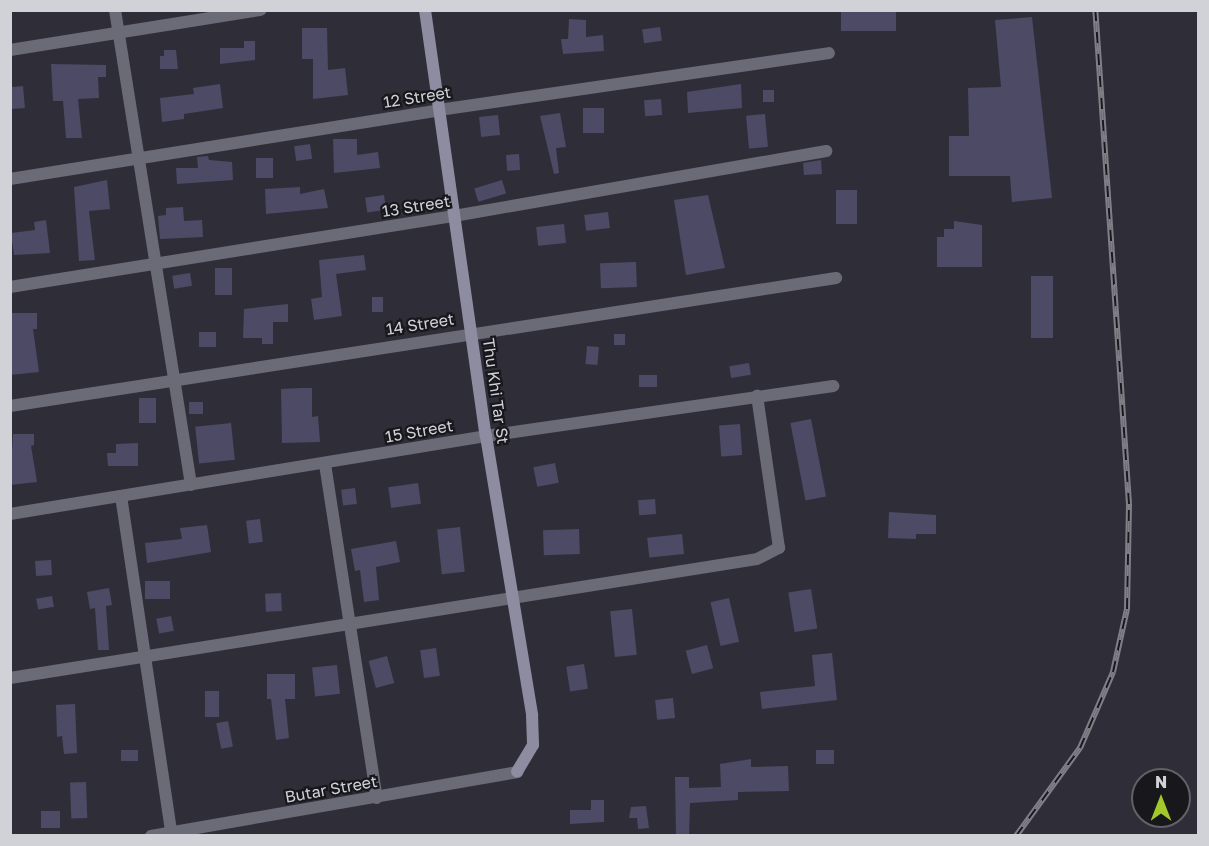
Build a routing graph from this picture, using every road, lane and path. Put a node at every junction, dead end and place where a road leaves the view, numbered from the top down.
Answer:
1 (115, 10) edge
2 (261, 10) edge
3 (425, 10) edge
4 (118, 33) junction
5 (10, 50) edge
6 (829, 53) dead end
7 (439, 110) junction
8 (826, 151) dead end
9 (138, 158) junction
10 (10, 179) edge
11 (454, 216) junction
12 (155, 264) junction
13 (836, 278) dead end
14 (10, 287) edge
15 (471, 332) junction
16 (174, 380) junction
17 (833, 386) dead end
18 (757, 396) junction
19 (10, 406) edge
20 (486, 436) junction
21 (326, 464) junction
22 (191, 485) junction
23 (121, 496) junction
24 (10, 514) edge
25 (514, 596) junction
26 (350, 623) junction
27 (145, 656) junction
28 (10, 678) edge
29 (517, 772) joint
30 (377, 798) junction
31 (171, 832) junction
32 (151, 836) edge

1 - 4 street
2 - 4 street
3 - 7 street, Thu Khi Tar St
4 - 5 street
4 - 9 street
6 - 7 street, 12 Street
7 - 9 street, 12 Street
7 - 11 street, Thu Khi Tar St
8 - 11 street, 13 Street
9 - 10 street, 12 Street
9 - 12 street
11 - 12 street, 13 Street
11 - 15 street, Thu Khi Tar St
12 - 14 street, 13 Street
12 - 16 street
13 - 15 street, 14 Street
15 - 16 street, 14 Street
15 - 20 street, Thu Khi Tar St
16 - 19 street, 14 Street
16 - 22 street
17 - 18 street, 15 Street
18 - 20 street, 15 Street
18 - 25 street
20 - 21 street, 15 Street
20 - 25 street, Thu Khi Tar St
21 - 22 street, 15 Street
21 - 26 street
22 - 23 street, 15 Street
23 - 24 street, 15 Street
23 - 27 street
25 - 26 street
25 - 29 street, Thu Khi Tar St
26 - 27 street
26 - 30 street
27 - 28 street
27 - 31 street
29 - 30 street, Butar Street
30 - 31 street, Butar Street
31 - 32 street, Butar Street

